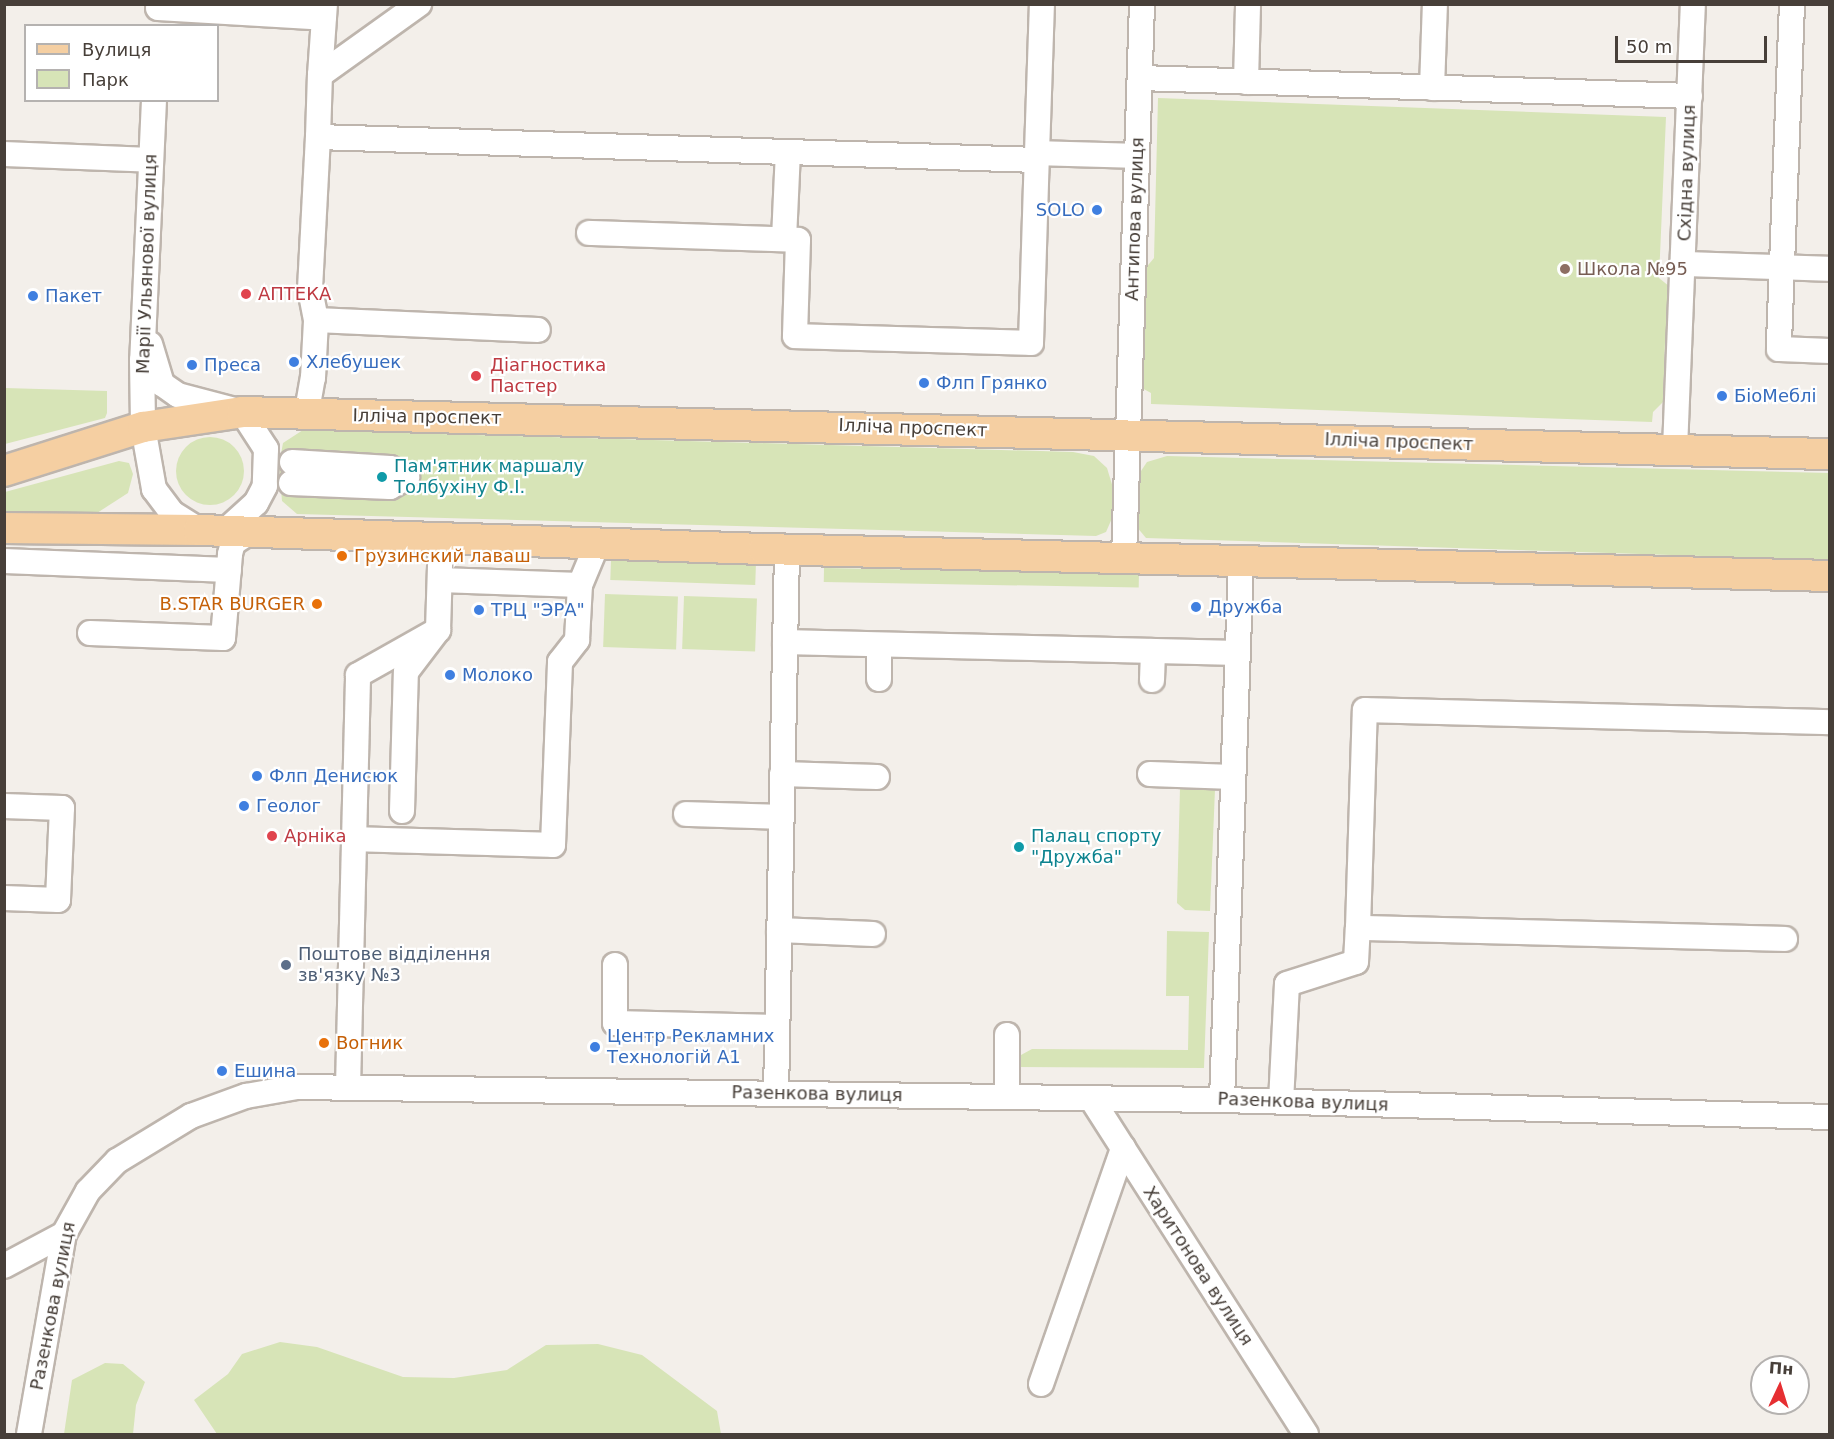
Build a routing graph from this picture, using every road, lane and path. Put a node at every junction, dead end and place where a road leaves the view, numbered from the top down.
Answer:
1 (419, 4) edge
2 (1042, 4) edge
3 (1142, 4) edge
4 (1248, 4) edge
5 (1435, 4) edge
6 (1694, 4) edge
7 (1792, 4) edge
8 (325, 11) edge
9 (158, 13) edge
10 (320, 75) junction
11 (1246, 82) junction
12 (1140, 84) junction
13 (1432, 88) junction
14 (154, 102) edge
15 (1689, 104) junction
16 (318, 137) junction
17 (788, 152) junction
18 (4, 154) edge
19 (1137, 156) junction
20 (1037, 157) junction
21 (151, 160) junction
22 (589, 233) dead end
23 (784, 240) junction
24 (1683, 264) junction
25 (1782, 267) junction
26 (1830, 269) edge
27 (316, 320) junction
28 (144, 322) junction
29 (538, 330) dead end
30 (1830, 351) edge
31 (242, 412) junction
32 (297, 414) junction
33 (143, 427) junction
34 (1127, 434) junction
35 (1675, 450) junction
36 (1830, 454) edge
37 (4, 471) edge
38 (4, 528) edge
39 (64, 528) junction
40 (224, 531) junction
41 (441, 536) junction
42 (598, 542) junction
43 (787, 550) junction
44 (1124, 558) junction
45 (1240, 560) junction
46 (4, 561) edge
47 (71, 564) junction
48 (229, 570) junction
49 (1830, 576) edge
50 (440, 580) junction
51 (580, 585) junction
52 (438, 630) junction
53 (90, 633) dead end
54 (785, 642) junction
55 (879, 646) junction
56 (1153, 651) junction
57 (1238, 653) junction
58 (879, 679) dead end
59 (1152, 680) dead end
60 (1830, 722) edge
61 (782, 774) junction
62 (1150, 774) dead end
63 (877, 777) dead end
64 (1233, 777) junction
65 (4, 806) edge
66 (402, 811) dead end
67 (686, 814) dead end
68 (781, 817) junction
69 (354, 839) junction
70 (4, 898) edge
71 (1358, 928) junction
72 (779, 930) junction
73 (873, 934) dead end
74 (1785, 939) dead end
75 (615, 965) dead end
76 (777, 1027) junction
77 (1007, 1035) dead end
78 (348, 1087) junction
79 (776, 1094) junction
80 (1007, 1097) junction
81 (1091, 1098) junction
82 (1222, 1100) junction
83 (1281, 1102) junction
84 (1830, 1117) edge
85 (1122, 1148) junction
86 (64, 1234) junction
87 (4, 1266) edge
88 (1041, 1384) dead end
89 (29, 1434) edge
90 (1306, 1434) edge

1 - 10 street
2 - 20 street
3 - 12 street, Антипова вулиця
4 - 11 street
5 - 13 street
6 - 15 street, Східна вулиця
7 - 25 street
8 - 9 street
8 - 10 street
10 - 16 street
11 - 12 street
11 - 13 street
12 - 15 street
12 - 19 street, Антипова вулиця
13 - 15 street
14 - 21 street, Марії Ульянової вулиця
15 - 24 street, Східна вулиця
16 - 17 street
16 - 27 street
17 - 20 street
17 - 23 street
18 - 21 street
19 - 20 street
19 - 34 street, Антипова вулиця
20 - 23 street
21 - 28 street, Марії Ульянової вулиця
22 - 23 street
24 - 25 street
24 - 35 street, Східна вулиця
25 - 26 street
25 - 30 street
27 - 29 street
27 - 32 street
28 - 31 street
28 - 33 street, Марії Ульянової вулиця
31 - 32 main road, Ілліча проспект
31 - 33 main road, Ілліча проспект
31 - 40 street
32 - 34 main road, Ілліча проспект
33 - 37 main road, Ілліча проспект
33 - 40 street
34 - 35 main road, Ілліча проспект
34 - 44 street, Антипова вулиця
35 - 36 main road, Ілліча проспект
38 - 39 main road
39 - 40 main road
39 - 47 street
40 - 41 main road
40 - 48 street
41 - 42 main road
41 - 50 street
42 - 43 main road
42 - 51 street
43 - 44 main road
43 - 54 street
44 - 45 main road
45 - 49 main road
45 - 57 street
46 - 47 street
47 - 48 street
48 - 53 street
50 - 51 street
50 - 52 street
51 - 69 street
52 - 66 street
52 - 69 street
54 - 55 street
54 - 61 street
55 - 56 street
55 - 58 street
56 - 57 street
56 - 59 street
57 - 64 street
60 - 71 street
61 - 63 street
61 - 68 street
62 - 64 street
64 - 82 street
65 - 70 street
67 - 68 street
68 - 72 street
69 - 78 street
71 - 74 street
71 - 83 street
72 - 73 street
72 - 76 street
75 - 76 street
76 - 79 street
77 - 80 street
78 - 79 street, Разенкова вулиця
78 - 86 street, Разенкова вулиця
79 - 80 street, Разенкова вулиця
80 - 81 street, Разенкова вулиця
81 - 82 street, Разенкова вулиця
81 - 85 street, Харитонова вулиця
82 - 83 street, Разенкова вулиця
83 - 84 street, Разенкова вулиця
85 - 88 street
85 - 90 street, Харитонова вулиця
86 - 87 street
86 - 89 street, Разенкова вулиця

